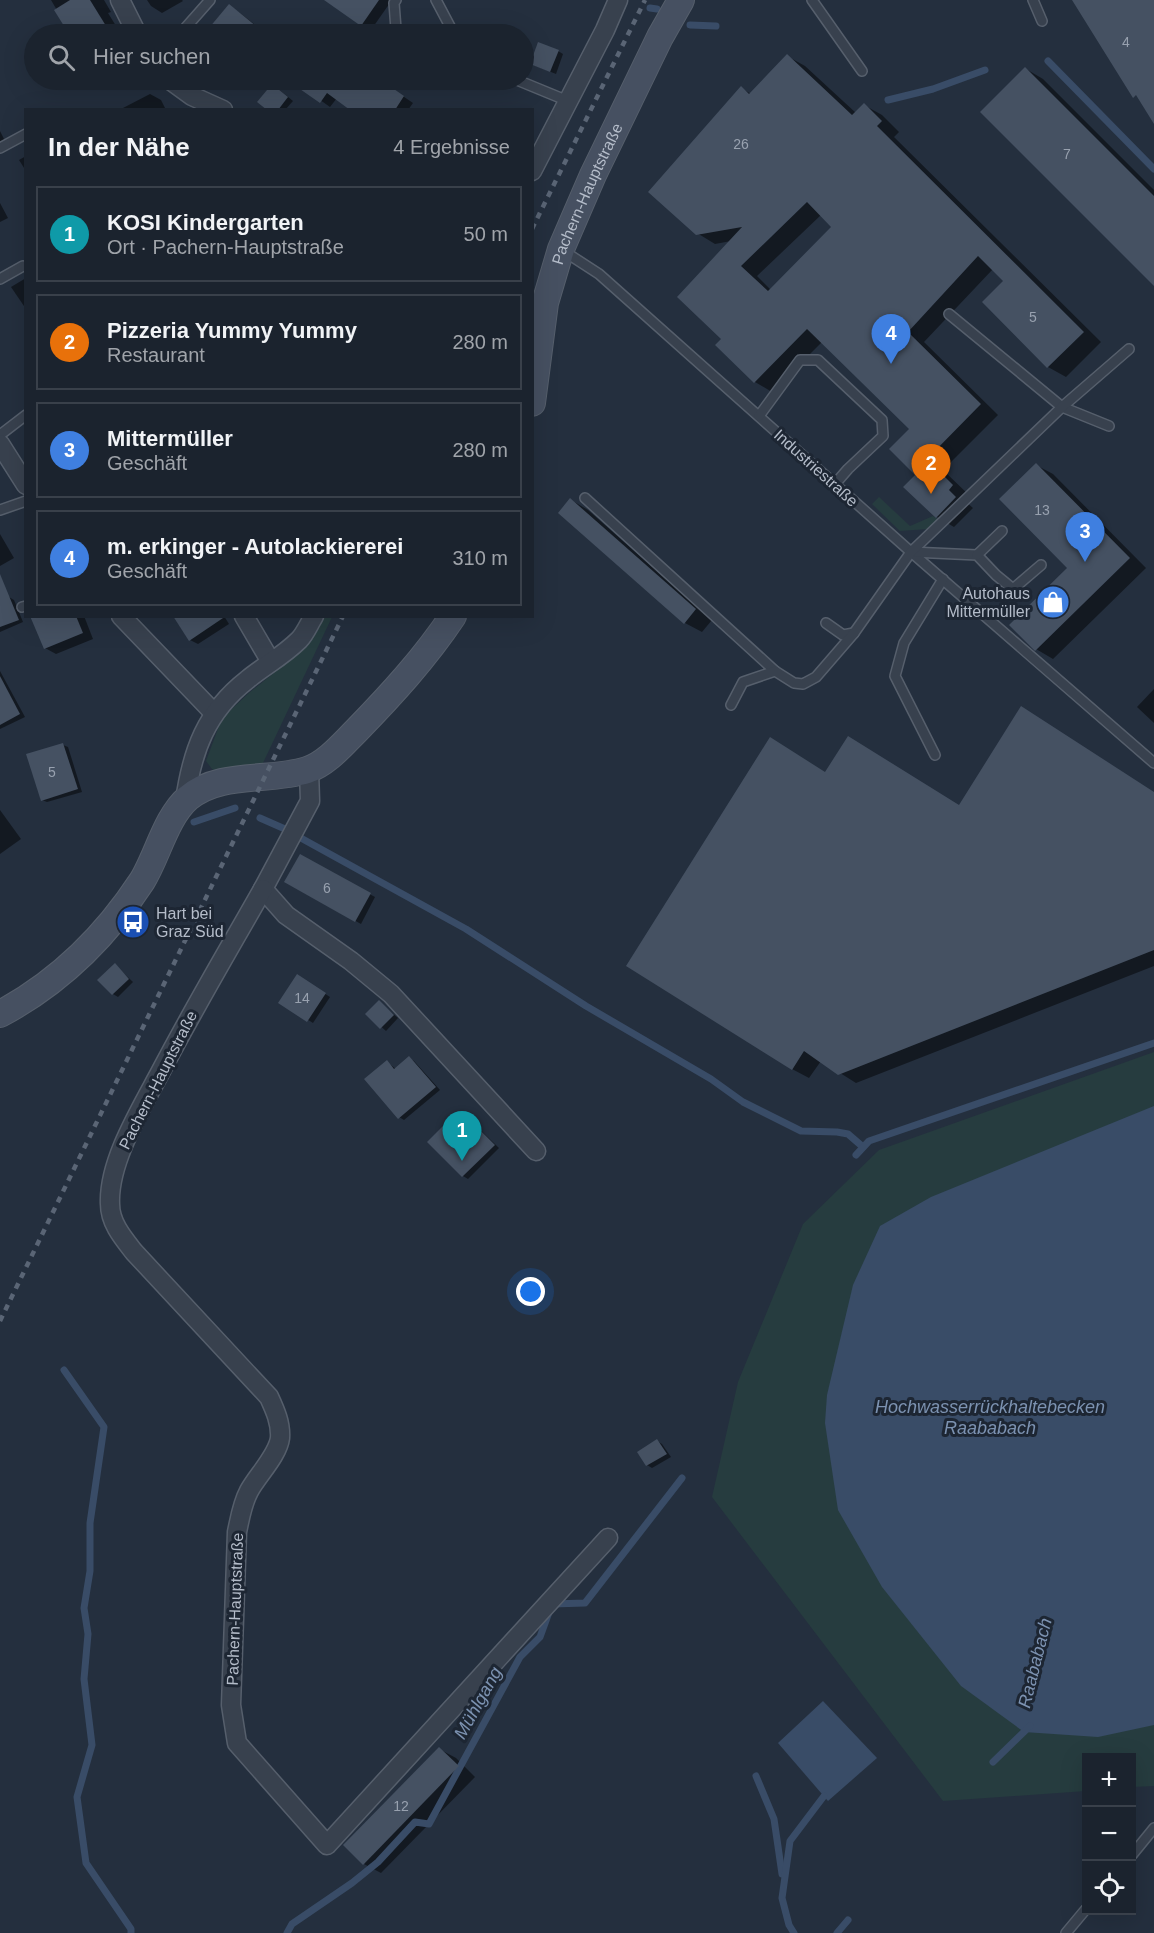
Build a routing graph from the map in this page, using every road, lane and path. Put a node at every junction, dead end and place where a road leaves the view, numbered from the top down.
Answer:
1 (120, 0) edge
2 (210, 0) edge
3 (396, 0) edge
4 (436, 0) edge
5 (618, 0) edge
6 (681, 0) edge
7 (812, 0) edge
8 (1033, 0) edge
9 (1042, 21) dead end
10 (132, 24) edge
11 (189, 24) edge
12 (396, 24) edge
13 (449, 24) edge
14 (862, 71) dead end
15 (534, 87) edge
16 (184, 90) edge
17 (568, 101) junction
18 (219, 108) edge
19 (24, 135) edge
20 (0, 148) edge
21 (534, 167) edge
22 (561, 249) junction
23 (23, 266) dead end
24 (0, 279) edge
25 (949, 314) dead end
26 (1129, 349) dead end
27 (534, 386) edge
28 (1062, 407) junction
29 (759, 416) junction
30 (24, 417) edge
31 (1109, 426) dead end
32 (0, 435) edge
33 (0, 444) edge
34 (24, 482) edge
35 (835, 484) junction
36 (585, 498) dead end
37 (24, 502) edge
38 (0, 510) edge
39 (1002, 531) dead end
40 (911, 552) junction
41 (977, 555) junction
42 (1041, 565) dead end
43 (942, 579) junction
44 (123, 618) edge
45 (245, 618) edge
46 (313, 618) edge
47 (451, 618) edge
48 (826, 623) dead end
49 (854, 633) junction
50 (271, 663) junction
51 (776, 671) junction
52 (731, 705) dead end
53 (214, 713) junction
54 (935, 755) dead end
55 (1154, 763) edge
56 (309, 770) junction
57 (185, 801) junction
58 (263, 889) junction
59 (0, 1014) edge
60 (536, 1151) dead end
61 (608, 1538) dead end
62 (1154, 1828) edge
63 (1136, 1849) edge
64 (1082, 1914) edge
65 (1066, 1933) edge

1 - 10 street
2 - 11 lane
3 - 12 lane
4 - 13 lane
5 - 17 street
6 - 22 main road, Pachern-Hauptstraße
7 - 14 lane
8 - 9 lane
15 - 17 lane
16 - 18 street
17 - 21 street
19 - 20 lane
22 - 27 main road, Pachern-Hauptstraße
22 - 29 lane, Industriestraße
23 - 24 lane
25 - 28 lane
26 - 28 lane
28 - 31 lane
28 - 40 lane
29 - 35 lane, Industriestraße
29 - 35 lane
30 - 32 lane
33 - 34 street
35 - 40 lane, Industriestraße
36 - 51 lane
37 - 38 lane
39 - 41 lane
40 - 41 lane
40 - 43 lane, Industriestraße
40 - 49 lane
41 - 42 lane
43 - 54 lane
43 - 55 lane, Industriestraße
44 - 53 street
45 - 50 street
46 - 50 street
47 - 56 main road
48 - 49 lane
49 - 51 lane
50 - 53 street
51 - 52 lane
53 - 57 street
56 - 57 main road
56 - 58 street, Pachern-Hauptstraße
57 - 59 main road
58 - 60 street
58 - 61 street, Pachern-Hauptstraße
62 - 63 lane
64 - 65 lane

